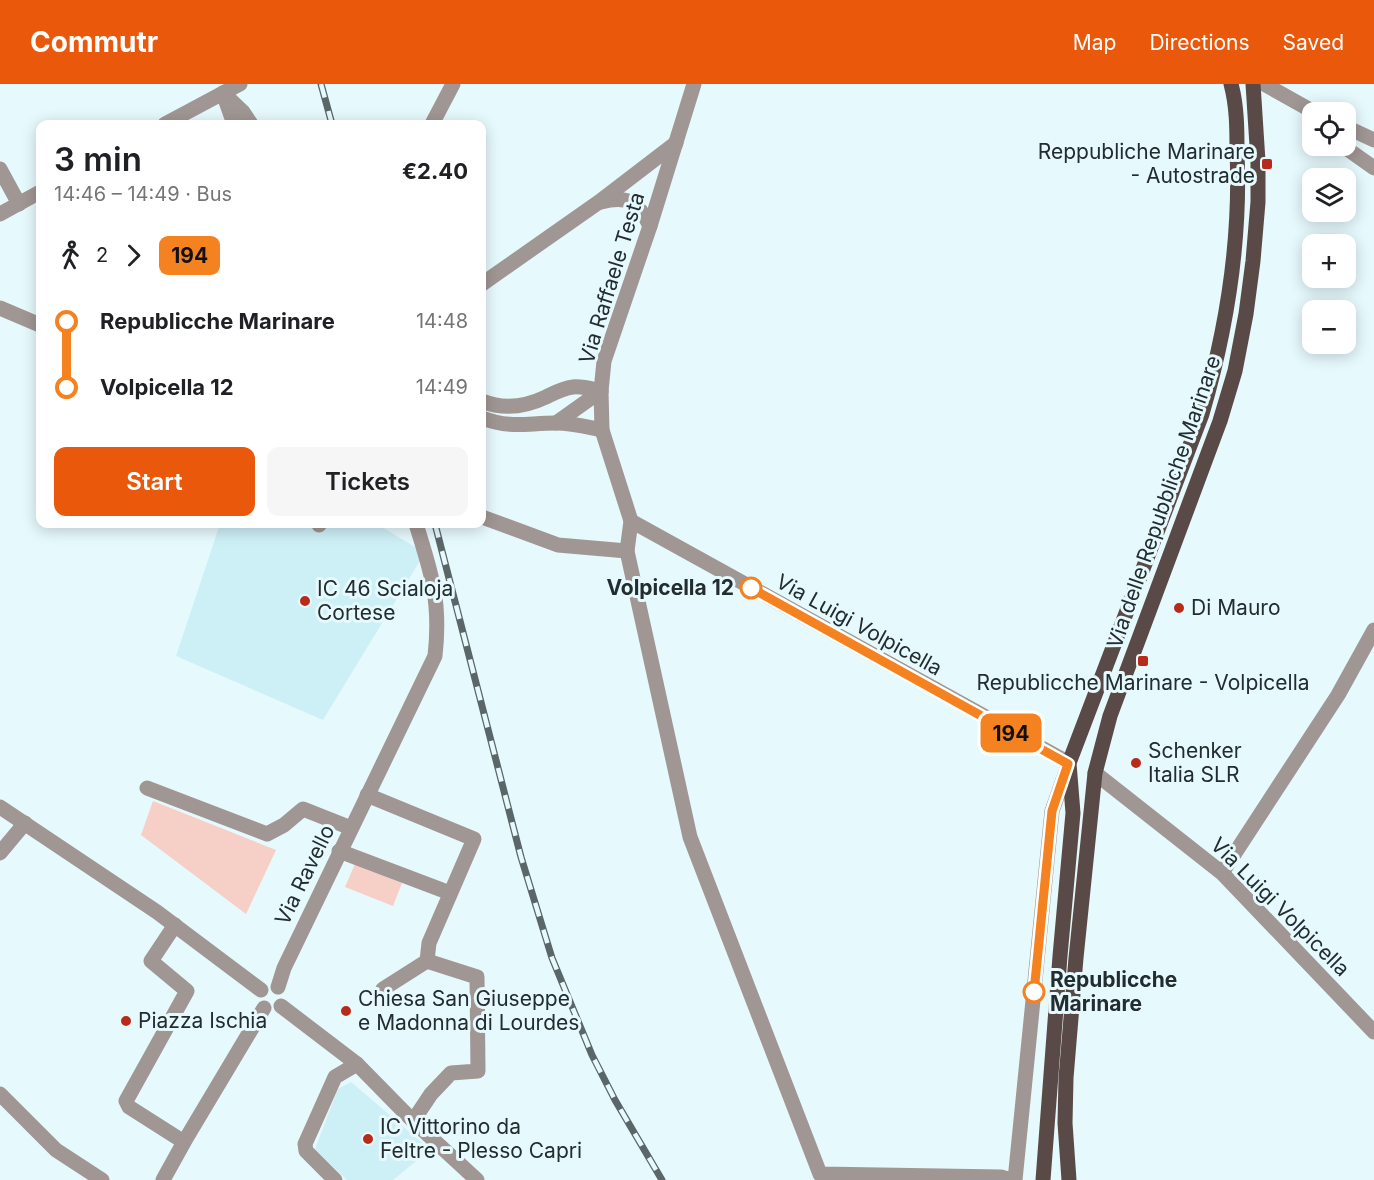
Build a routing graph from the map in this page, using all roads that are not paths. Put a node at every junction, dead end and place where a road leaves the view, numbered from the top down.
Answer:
1 (240, 84) edge
2 (453, 84) edge
3 (694, 84) edge
4 (1231, 84) edge
5 (1253, 84) edge
6 (1264, 84) edge
7 (223, 93) junction
8 (1302, 107) edge
9 (172, 120) edge
10 (233, 120) edge
11 (248, 120) edge
12 (434, 120) edge
13 (1356, 132) edge
14 (1374, 140) edge
15 (676, 143) junction
16 (1356, 155) edge
17 (1374, 168) edge
18 (0, 169) edge
19 (36, 194) edge
20 (599, 202) junction
21 (19, 204) junction
22 (0, 214) edge
23 (650, 226) junction
24 (486, 281) edge
25 (0, 308) edge
26 (36, 324) edge
27 (601, 391) junction
28 (486, 403) edge
29 (486, 419) edge
30 (556, 423) junction
31 (602, 430) junction
32 (486, 518) edge
33 (631, 521) junction
34 (417, 528) edge
35 (627, 551) junction
36 (1374, 630) edge
37 (1068, 764) junction
38 (1095, 772) junction
39 (147, 788) dead end
40 (370, 789) junction
41 (0, 807) edge
42 (24, 823) junction
43 (351, 828) junction
44 (339, 852) junction
45 (0, 854) edge
46 (1222, 873) junction
47 (450, 892) junction
48 (175, 925) junction
49 (427, 961) junction
50 (278, 987) junction
51 (383, 989) dead end
52 (261, 990) junction
53 (281, 1006) junction
54 (264, 1008) junction
55 (1374, 1032) edge
56 (357, 1064) junction
57 (0, 1094) edge
58 (413, 1121) junction
59 (184, 1142) junction
60 (102, 1180) edge
61 (164, 1180) edge
62 (335, 1180) edge
63 (477, 1180) edge
64 (1011, 1180) edge
65 (1015, 1180) edge
66 (1043, 1180) edge
67 (1069, 1180) edge

1 - 7 street
2 - 12 street
3 - 15 street, Via Raffaele Testa
4 - 37 main road, Via delle Repubbliche Marinare
5 - 38 main road, Via delle Repubbliche Marinare
6 - 8 street
7 - 9 street
7 - 10 street
7 - 11 street
13 - 14 street
15 - 20 street
15 - 23 street, Via Raffaele Testa
16 - 17 street
18 - 21 street
19 - 21 street
20 - 23 street
20 - 24 street
21 - 22 street
23 - 27 street, Via Raffaele Testa
25 - 26 street
27 - 28 street
27 - 30 street
27 - 31 street, Via Raffaele Testa
29 - 30 street
30 - 31 street
31 - 33 street, Via Raffaele Testa
32 - 35 street
33 - 35 street
33 - 37 street, Via Luigi Volpicella
34 - 40 street, Via Ravello
35 - 64 street
36 - 46 street
37 - 65 street
37 - 66 main road, Via delle Repubbliche Marinare
38 - 46 street, Via Luigi Volpicella
38 - 67 main road, Via delle Repubbliche Marinare
39 - 43 street
40 - 43 street, Via Ravello
40 - 47 street
41 - 42 street
42 - 45 street
42 - 48 street
43 - 44 street, Via Ravello
44 - 47 street
44 - 50 street, Via Ravello
46 - 55 street, Via Luigi Volpicella
47 - 49 street
48 - 52 street
48 - 59 street
49 - 51 street
49 - 58 street
50 - 52 street
50 - 53 street
52 - 54 street
53 - 54 street
53 - 56 street
54 - 59 street
56 - 58 street
56 - 62 street
57 - 60 street
58 - 63 street
59 - 61 street

